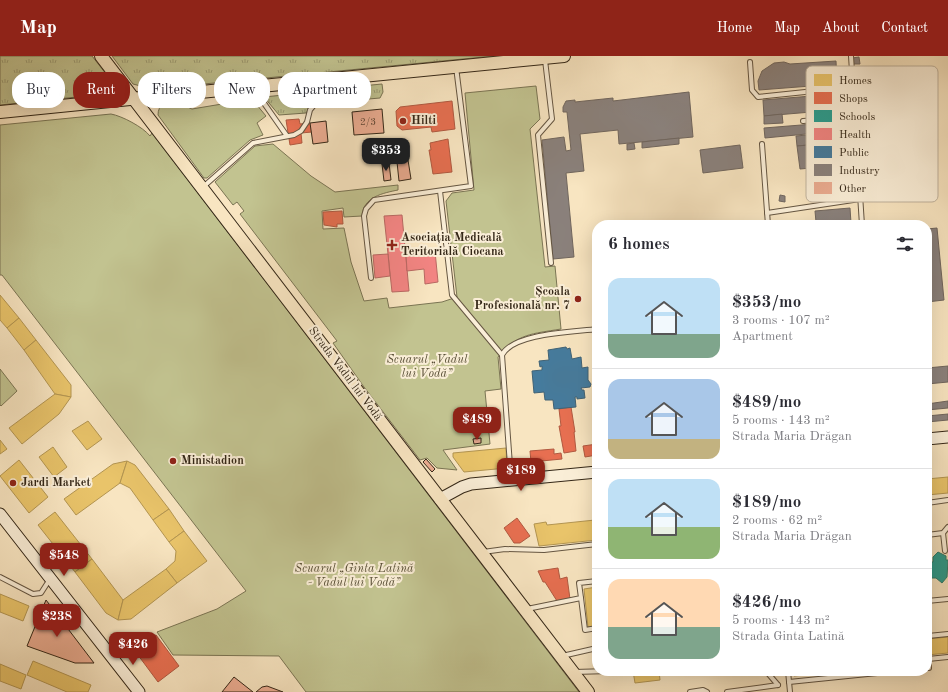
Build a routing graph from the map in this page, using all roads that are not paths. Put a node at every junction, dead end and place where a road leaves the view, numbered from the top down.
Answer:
1 (101, 56) edge
2 (564, 56) edge
3 (851, 56) edge
4 (545, 58) junction
5 (750, 62) dead end
6 (852, 66) edge
7 (456, 67) junction
8 (371, 75) edge
9 (214, 91) edge
10 (806, 91) edge
11 (133, 99) junction
12 (268, 108) edge
13 (312, 108) edge
14 (0, 112) edge
15 (803, 121) dead end
16 (806, 121) edge
17 (287, 136) junction
18 (762, 144) dead end
19 (203, 187) junction
20 (440, 191) junction
21 (840, 202) edge
22 (860, 202) edge
23 (767, 213) junction
24 (768, 220) edge
25 (862, 220) edge
26 (551, 264) dead end
27 (371, 278) dead end
28 (592, 330) edge
29 (502, 355) junction
30 (948, 437) edge
31 (932, 439) edge
32 (592, 473) edge
33 (511, 482) junction
34 (440, 499) junction
35 (948, 500) edge
36 (932, 502) edge
37 (0, 514) edge
38 (948, 527) edge
39 (943, 533) junction
40 (932, 534) edge
41 (592, 545) edge
42 (945, 551) dead end
43 (480, 552) junction
44 (0, 577) edge
45 (50, 578) junction
46 (592, 581) edge
47 (581, 598) junction
48 (948, 599) edge
49 (932, 601) edge
50 (524, 609) junction
51 (592, 629) edge
52 (948, 634) edge
53 (932, 636) edge
54 (592, 649) edge
55 (560, 656) junction
56 (948, 657) edge
57 (932, 659) edge
58 (592, 671) edge
59 (572, 672) junction
60 (770, 676) edge
61 (788, 676) edge
62 (848, 676) edge
63 (789, 682) junction
64 (139, 692) edge
65 (588, 692) edge
66 (690, 692) edge
67 (707, 692) edge
68 (727, 692) edge
69 (790, 692) edge

1 - 11 main road, Strada Vadul lui Vodă
2 - 4 main road
3 - 6 lane
4 - 7 main road
4 - 26 lane
5 - 10 lane
7 - 8 main road
7 - 20 lane
9 - 11 main road
11 - 14 main road
11 - 19 main road, Strada Vadul lui Vodă
12 - 17 lane
13 - 17 lane
15 - 16 lane
17 - 19 lane
18 - 23 lane
19 - 34 main road, Strada Vadul lui Vodă
20 - 27 lane
20 - 29 lane
21 - 23 lane
22 - 25 lane
23 - 24 lane
28 - 29 lane
29 - 33 lane
30 - 31 street
32 - 33 street
33 - 34 street
34 - 43 main road, Strada Vadul lui Vodă
35 - 36 lane
37 - 45 street
38 - 39 lane
39 - 40 lane
39 - 42 lane
41 - 43 lane
43 - 50 main road, Strada Vadul lui Vodă
44 - 45 lane
45 - 64 street
46 - 47 lane
47 - 50 lane
47 - 51 lane
48 - 49 lane
50 - 55 main road, Strada Vadul lui Vodă
52 - 53 lane
54 - 55 lane
55 - 59 main road, Strada Vadul lui Vodă
56 - 57 lane
58 - 59 lane
59 - 65 main road, Strada Vadul lui Vodă
60 - 68 lane
61 - 63 lane
62 - 63 lane
63 - 69 lane
66 - 67 lane

